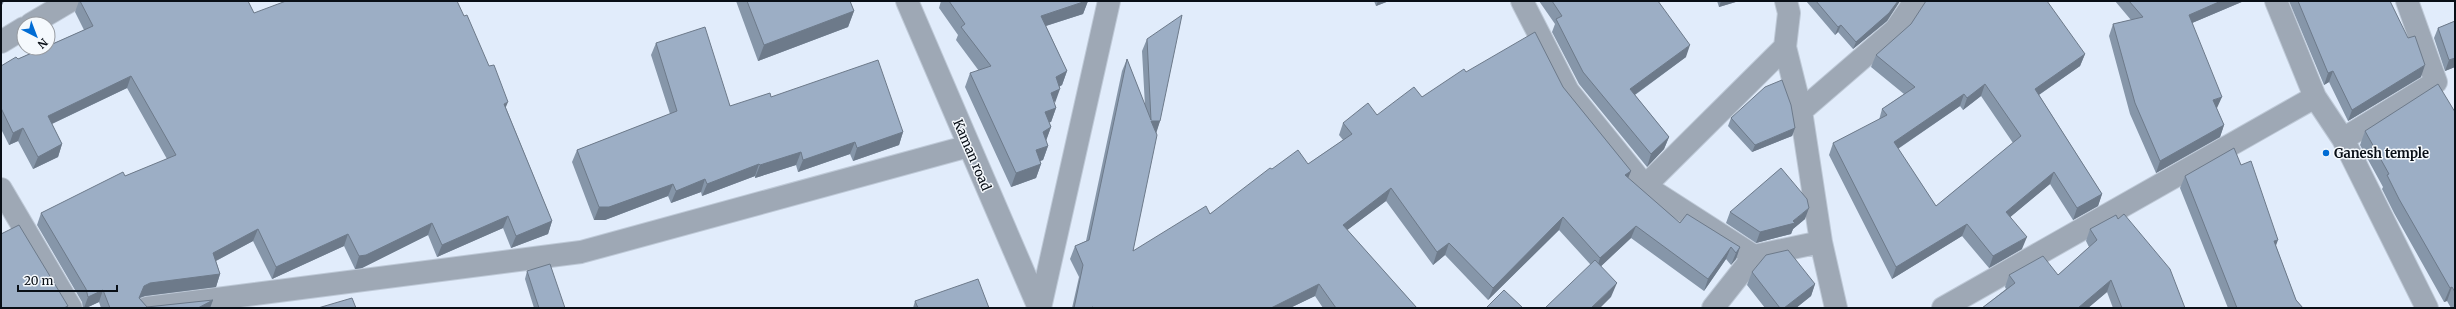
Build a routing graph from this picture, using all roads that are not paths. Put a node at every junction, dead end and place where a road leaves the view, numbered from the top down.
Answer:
1 (70, 1) edge
2 (906, 1) edge
3 (1109, 1) edge
4 (1522, 1) edge
5 (1786, 1) edge
6 (1915, 1) edge
7 (2276, 1) edge
8 (2407, 1) edge
9 (45, 16) edge
10 (16, 33) edge
11 (1, 42) edge
12 (1785, 47) junction
13 (2315, 97) junction
14 (1801, 111) junction
15 (2343, 139) junction
16 (969, 146) junction
17 (1645, 186) junction
18 (1, 189) edge
19 (1821, 242) junction
20 (1754, 256) junction
21 (71, 308) edge
22 (147, 308) edge
23 (1040, 308) edge
24 (1713, 308) edge
25 (1836, 308) edge
26 (1943, 308) edge
27 (2427, 308) edge

1 - 9 street
2 - 16 street, Kaman road
3 - 23 street
4 - 17 street
5 - 12 street
6 - 14 street
7 - 13 street
8 - 15 street
10 - 11 street
12 - 14 street
12 - 17 street
13 - 15 street
13 - 26 street
14 - 19 street
15 - 27 street
16 - 22 street
16 - 23 street, Kaman road
17 - 20 street
18 - 21 street
19 - 20 street
19 - 25 street
20 - 24 street

